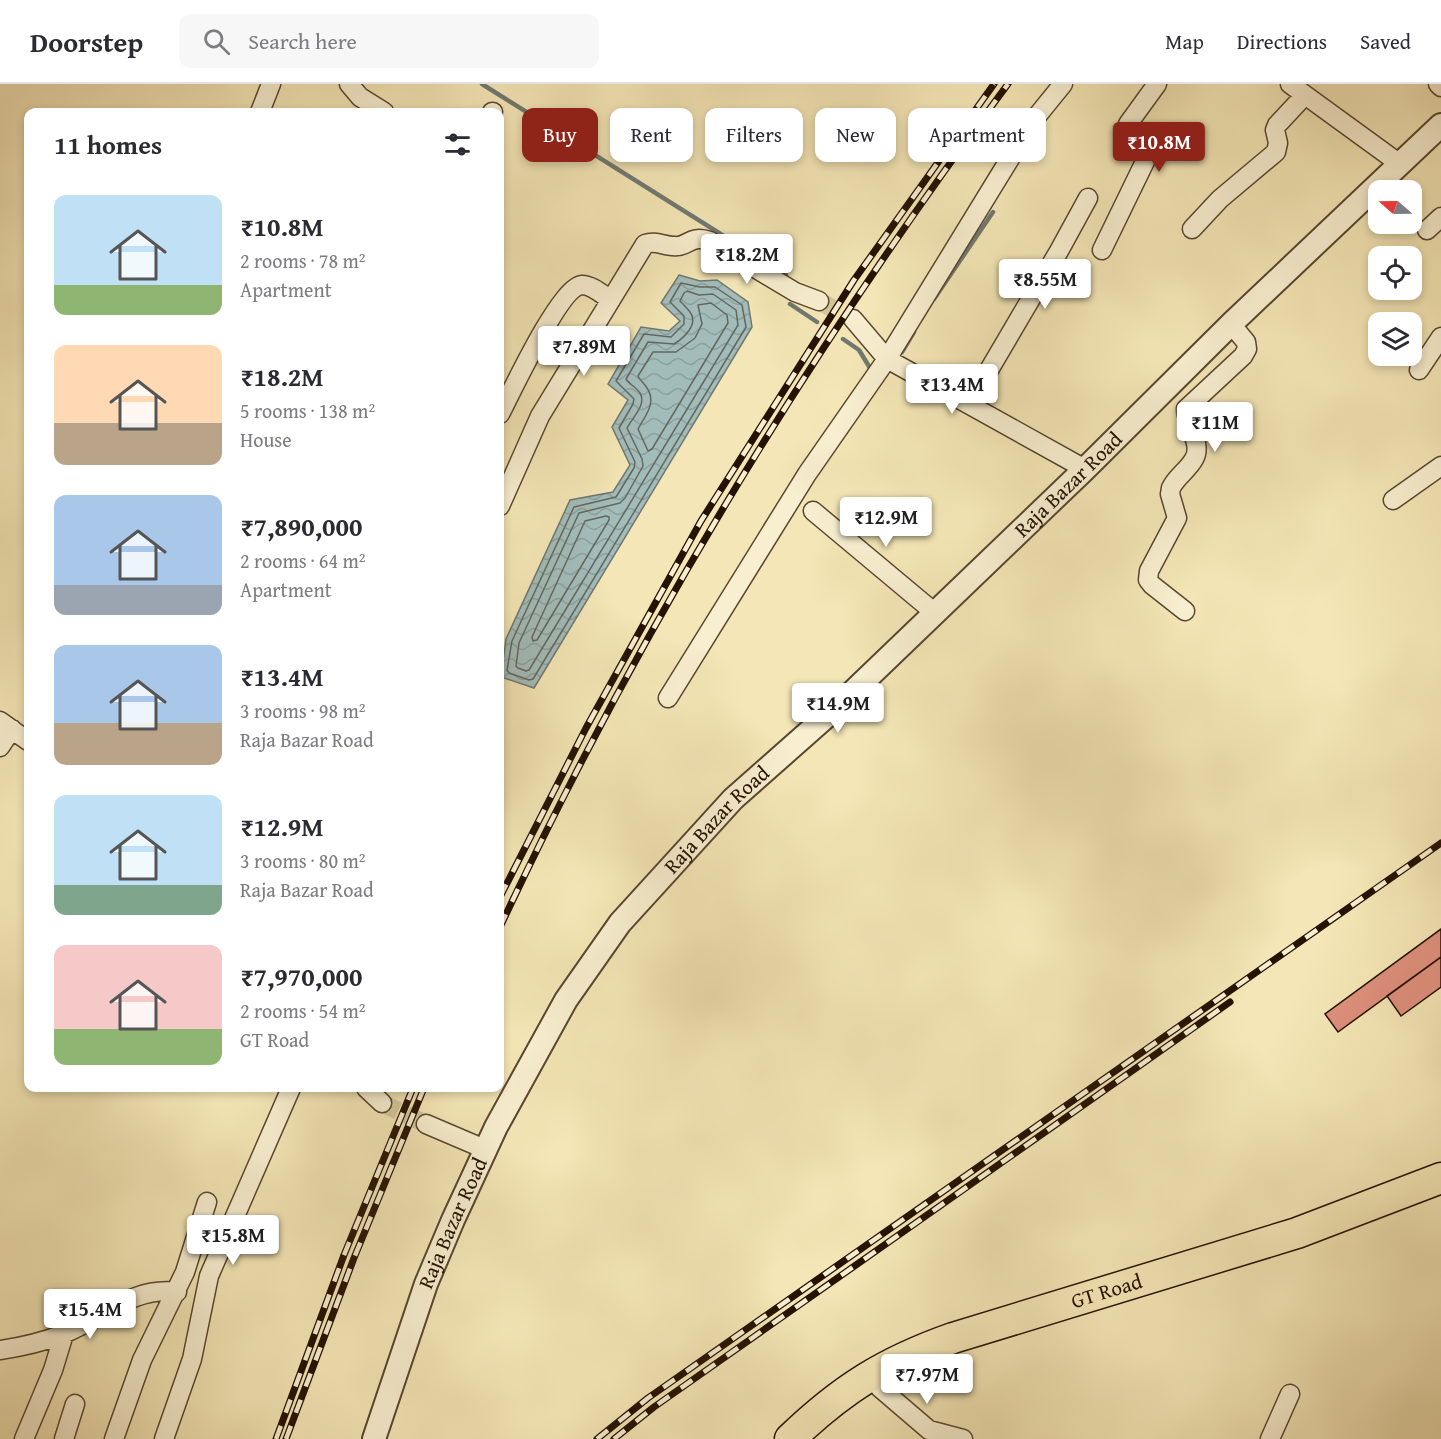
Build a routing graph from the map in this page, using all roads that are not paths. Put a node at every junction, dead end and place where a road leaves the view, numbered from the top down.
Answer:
1 (271, 84) edge
2 (349, 84) edge
3 (1063, 84) edge
4 (1157, 84) edge
5 (1290, 84) edge
6 (1305, 95) junction
7 (262, 108) edge
8 (378, 108) edge
9 (1441, 126) edge
10 (1400, 164) junction
11 (1088, 198) dead end
12 (1441, 217) edge
13 (1192, 229) dead end
14 (1427, 230) dead end
15 (1102, 250) dead end
16 (610, 300) junction
17 (819, 301) tunnel mouth
18 (853, 319) tunnel mouth
19 (1231, 324) junction
20 (1441, 338) edge
21 (887, 358) junction
22 (1419, 370) dead end
23 (969, 404) junction
24 (504, 406) edge
25 (1441, 466) edge
26 (1085, 469) junction
27 (504, 497) edge
28 (1393, 500) dead end
29 (813, 511) dead end
30 (1185, 611) dead end
31 (935, 613) junction
32 (668, 698) dead end
33 (6, 725) edge
34 (24, 738) edge
35 (0, 747) edge
36 (289, 1092) edge
37 (370, 1092) edge
38 (382, 1103) tunnel mouth
39 (426, 1124) tunnel mouth
40 (487, 1150) junction
41 (1441, 1178) edge
42 (1441, 1200) edge
43 (207, 1202) dead end
44 (187, 1267) junction
45 (209, 1276) junction
46 (177, 1292) junction
47 (64, 1334) junction
48 (0, 1350) edge
49 (876, 1381) junction
50 (1290, 1394) dead end
51 (75, 1404) dead end
52 (929, 1435) edge
53 (24, 1439) edge
54 (64, 1439) edge
55 (114, 1439) edge
56 (164, 1439) edge
57 (374, 1439) edge
58 (790, 1439) edge
59 (813, 1439) edge
60 (963, 1439) edge
61 (1270, 1439) edge

1 - 7 street
2 - 8 street
3 - 21 street
4 - 15 street
5 - 6 street
6 - 10 street
6 - 13 street
9 - 10 street, Raja Bazar Road
10 - 19 street, Raja Bazar Road
11 - 23 street
12 - 14 street
16 - 17 street
16 - 24 street
16 - 27 street
18 - 21 street
19 - 26 street, Raja Bazar Road
19 - 30 street
20 - 22 street
21 - 23 street
21 - 32 street
23 - 26 street
25 - 28 street
26 - 31 street, Raja Bazar Road
29 - 31 street
31 - 40 street, Raja Bazar Road
33 - 34 street
33 - 35 street
36 - 45 street
37 - 38 street
39 - 40 street
40 - 57 street, Raja Bazar Road
41 - 49 highway, GT Road
42 - 49 highway, GT Road
43 - 44 street
44 - 45 street
44 - 46 street
45 - 56 street
46 - 47 street
46 - 55 street
47 - 48 street
47 - 53 street
49 - 52 street
49 - 58 highway, GT Road
49 - 59 highway, GT Road
50 - 61 street
51 - 54 street
52 - 60 street

